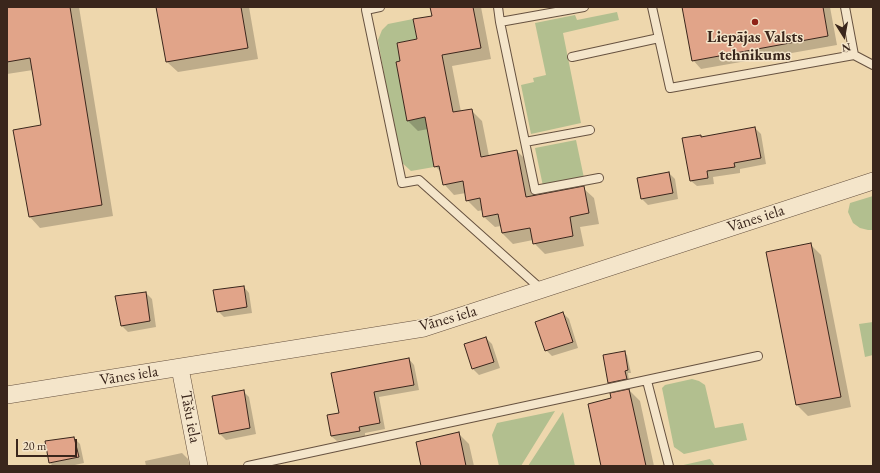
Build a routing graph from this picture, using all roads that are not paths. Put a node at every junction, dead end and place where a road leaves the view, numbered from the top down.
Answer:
1 (380, 7) edge
2 (498, 7) edge
3 (584, 7) edge
4 (652, 7) edge
5 (845, 7) edge
6 (500, 22) junction
7 (659, 38) junction
8 (854, 55) junction
9 (572, 57) dead end
10 (873, 65) edge
11 (590, 130) dead end
12 (525, 142) junction
13 (599, 178) dead end
14 (873, 181) edge
15 (542, 290) junction
16 (758, 356) dead end
17 (180, 368) junction
18 (647, 381) junction
19 (7, 396) edge
20 (199, 466) edge
21 (248, 466) edge
22 (669, 466) edge

1 - 15 lane
2 - 6 lane
3 - 6 lane
4 - 7 lane
5 - 8 lane
6 - 12 lane
7 - 8 lane
7 - 9 lane
8 - 10 lane
11 - 12 lane
12 - 13 lane
14 - 15 street, Vānes iela
15 - 17 street, Vānes iela
16 - 18 lane
17 - 19 street, Vānes iela
17 - 20 street, Tāšu iela
18 - 21 lane
18 - 22 lane

